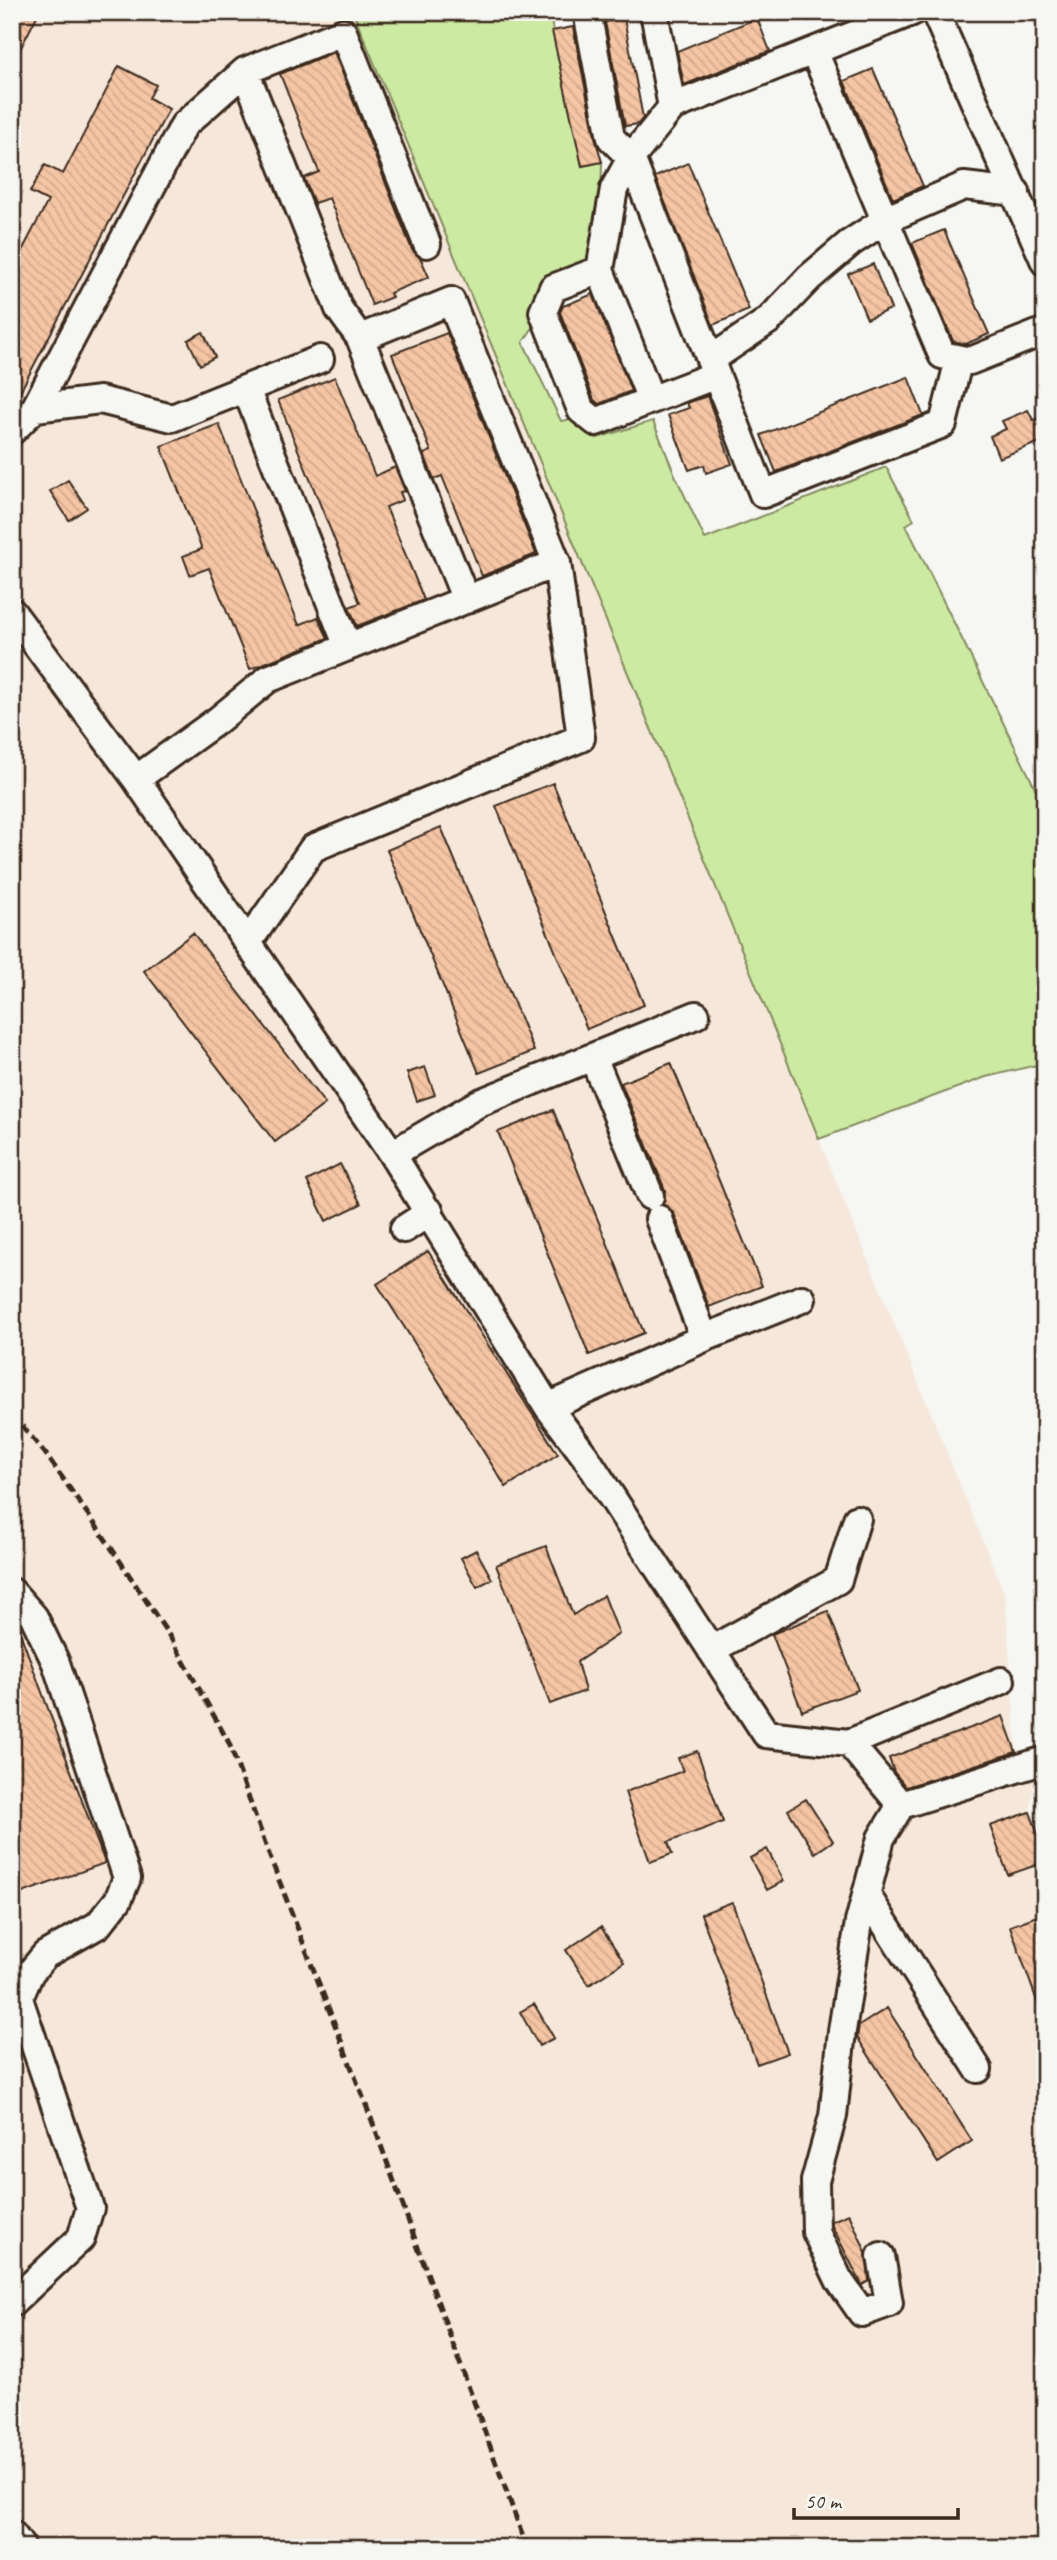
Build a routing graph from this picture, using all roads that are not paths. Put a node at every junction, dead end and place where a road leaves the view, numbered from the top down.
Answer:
1 (587, 12) edge
2 (654, 12) edge
3 (912, 12) edge
4 (935, 12) edge
5 (814, 51) junction
6 (245, 71) junction
7 (672, 107) junction
8 (631, 158) junction
9 (1016, 192) junction
10 (885, 220) junction
11 (427, 244) dead end
12 (1045, 262) edge
13 (600, 270) junction
14 (1045, 331) edge
15 (360, 338) junction
16 (320, 359) dead end
17 (959, 359) junction
18 (713, 367) junction
19 (246, 389) junction
20 (651, 400) junction
21 (35, 408) junction
22 (12, 431) edge
23 (557, 563) junction
24 (466, 600) junction
25 (12, 612) edge
26 (348, 647) junction
27 (136, 779) junction
28 (249, 941) junction
29 (696, 1015) dead end
30 (593, 1056) junction
31 (392, 1154) junction
32 (430, 1212) junction
33 (404, 1229) dead end
34 (802, 1299) dead end
35 (704, 1338) junction
36 (548, 1407) junction
37 (857, 1519) dead end
38 (12, 1592) edge
39 (710, 1650) junction
40 (1001, 1681) dead end
41 (849, 1743) junction
42 (1041, 1760) edge
43 (901, 1805) junction
44 (866, 1894) junction
45 (16, 1989) edge
46 (978, 2069) dead end
47 (881, 2256) dead end
48 (12, 2303) edge
49 (12, 2534) edge
50 (22, 2548) edge

1 - 8 street
2 - 7 street
3 - 5 street
4 - 9 street
5 - 7 street
5 - 10 street
6 - 11 street
6 - 15 street
6 - 21 street
7 - 8 street
8 - 13 street
8 - 18 street
9 - 10 street
9 - 12 street
10 - 17 street
10 - 18 street
13 - 20 street
13 - 20 street
14 - 17 street
15 - 23 street
15 - 24 street
16 - 19 street
17 - 18 street
18 - 20 street
19 - 21 street
19 - 26 street
21 - 22 street
23 - 24 street
23 - 28 street
24 - 26 street
25 - 27 street
26 - 27 street
27 - 28 street
28 - 31 street
29 - 30 street
30 - 31 street
30 - 35 street
31 - 32 street
32 - 33 street
32 - 36 street
34 - 35 street
35 - 36 street
36 - 39 street
37 - 39 street
38 - 45 street
39 - 41 street
40 - 41 street
41 - 43 street
42 - 43 street
43 - 44 street
44 - 46 street
44 - 47 street
45 - 48 street
49 - 50 street

